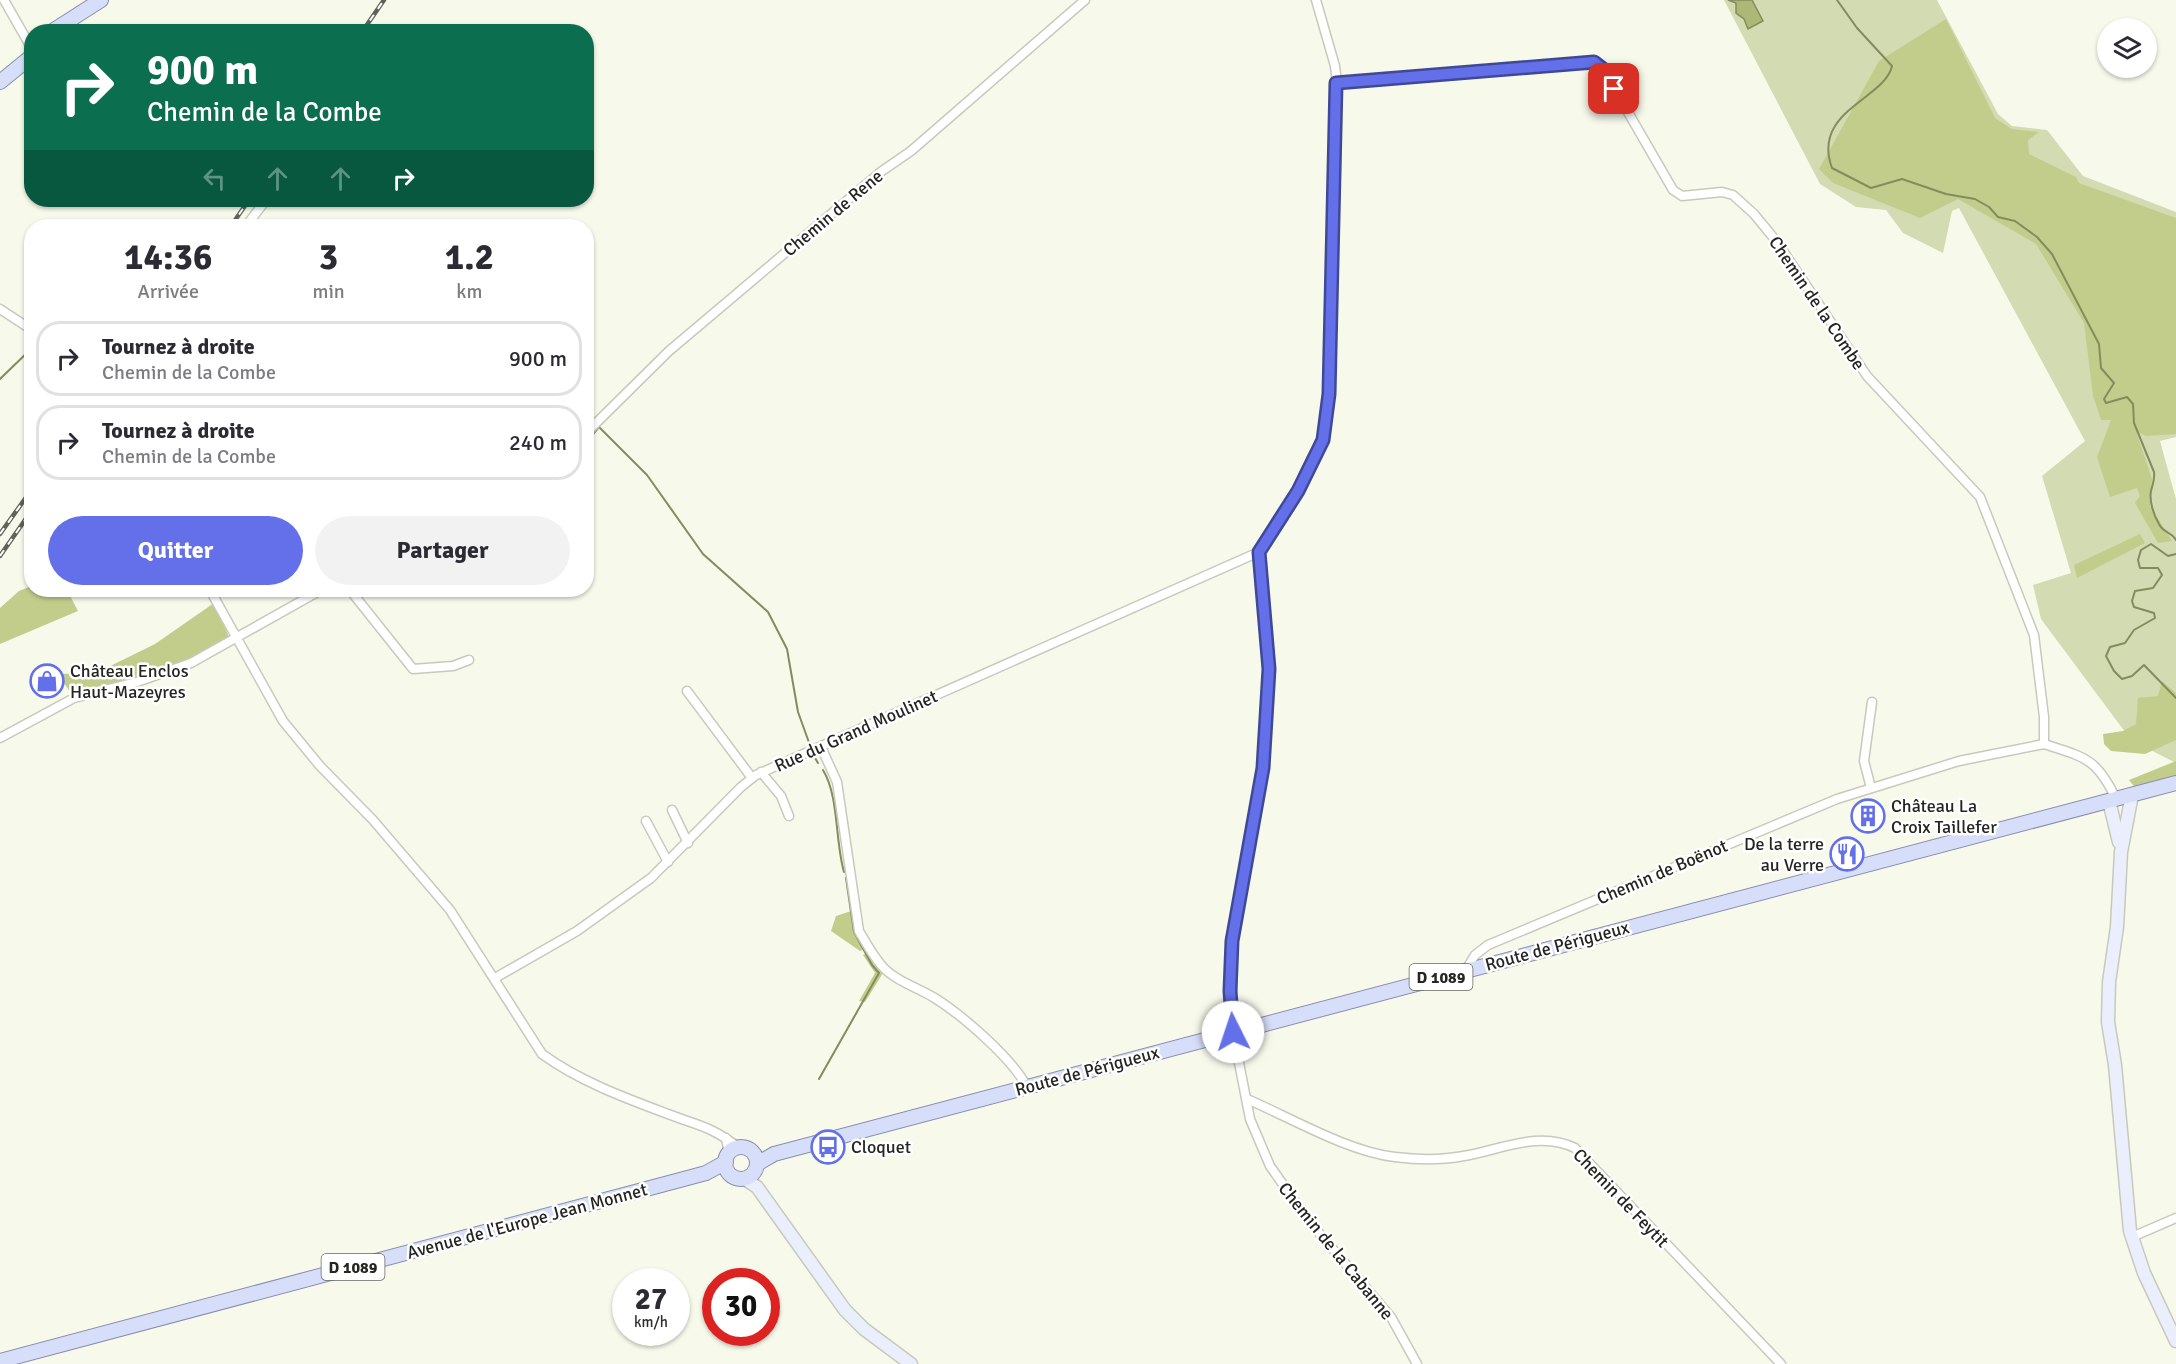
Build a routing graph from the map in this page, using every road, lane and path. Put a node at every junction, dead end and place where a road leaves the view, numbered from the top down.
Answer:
1 (4, 0) edge
2 (1085, 0) edge
3 (1316, 0) edge
4 (97, 3) edge
5 (64, 24) edge
6 (72, 24) edge
7 (24, 36) edge
8 (24, 54) edge
9 (24, 56) edge
10 (0, 71) edge
11 (0, 82) edge
12 (1336, 83) junction
13 (261, 207) edge
14 (251, 219) edge
15 (0, 309) edge
16 (24, 325) edge
17 (594, 426) edge
18 (1259, 552) junction
19 (214, 597) edge
20 (308, 597) edge
21 (356, 597) edge
22 (236, 637) junction
23 (468, 660) dead end
24 (687, 691) dead end
25 (1872, 702) dead end
26 (0, 738) edge
27 (2044, 744) junction
28 (821, 747) junction
29 (761, 772) junction
30 (752, 778) junction
31 (2176, 783) edge
32 (1870, 788) junction
33 (2132, 795) junction
34 (2113, 800) junction
35 (672, 810) dead end
36 (789, 816) dead end
37 (646, 821) dead end
38 (688, 843) junction
39 (2121, 852) junction
40 (668, 862) junction
41 (1466, 971) junction
42 (495, 978) junction
43 (1233, 1032) junction
44 (1027, 1087) junction
45 (1247, 1099) junction
46 (730, 1159) junction
47 (753, 1171) junction
48 (2176, 1218) edge
49 (2132, 1237) junction
50 (2176, 1341) edge
51 (0, 1361) edge
52 (911, 1364) edge
53 (1417, 1364) edge
54 (1781, 1364) edge

1 - 7 street
2 - 17 street, Chemin de Rene
3 - 12 street
4 - 5 main road
4 - 6 main road
8 - 10 main road
9 - 11 main road
12 - 18 street
12 - 27 street, Chemin de la Combe
13 - 14 street
15 - 16 street
18 - 28 street, Rue du Grand Moulinet
18 - 43 street, Chemin de la Cabanne
19 - 22 street
20 - 22 street
21 - 23 street
22 - 26 street
22 - 42 street
24 - 30 street
25 - 32 street
27 - 32 street, Chemin de Boënot
27 - 34 street
28 - 29 street, Rue du Grand Moulinet
28 - 44 street
29 - 30 street, Rue du Grand Moulinet
29 - 36 street
30 - 38 street, Rue du Grand Moulinet
31 - 33 main road, D 1089
32 - 41 street, Chemin de Boënot
33 - 34 main road, Route de Périgueux / D 1089
33 - 39 street
34 - 39 street
34 - 41 main road, Route de Périgueux / D 1089
35 - 38 street
37 - 40 street
38 - 40 street, Rue du Grand Moulinet
39 - 49 street
40 - 42 street, Rue du Grand Moulinet
41 - 43 main road, Route de Périgueux / D 1089
42 - 46 street
43 - 44 main road, Route de Périgueux / D 1089
43 - 45 street, Chemin de la Cabanne
44 - 47 main road, Route de Périgueux / D 1089
45 - 53 street, Chemin de la Cabanne
45 - 54 street, Chemin de Feytit
46 - 47 main road
46 - 47 main road
46 - 51 main road, Avenue de l'Europe Jean Monnet / D 1089
47 - 52 street
48 - 49 street
49 - 50 street

